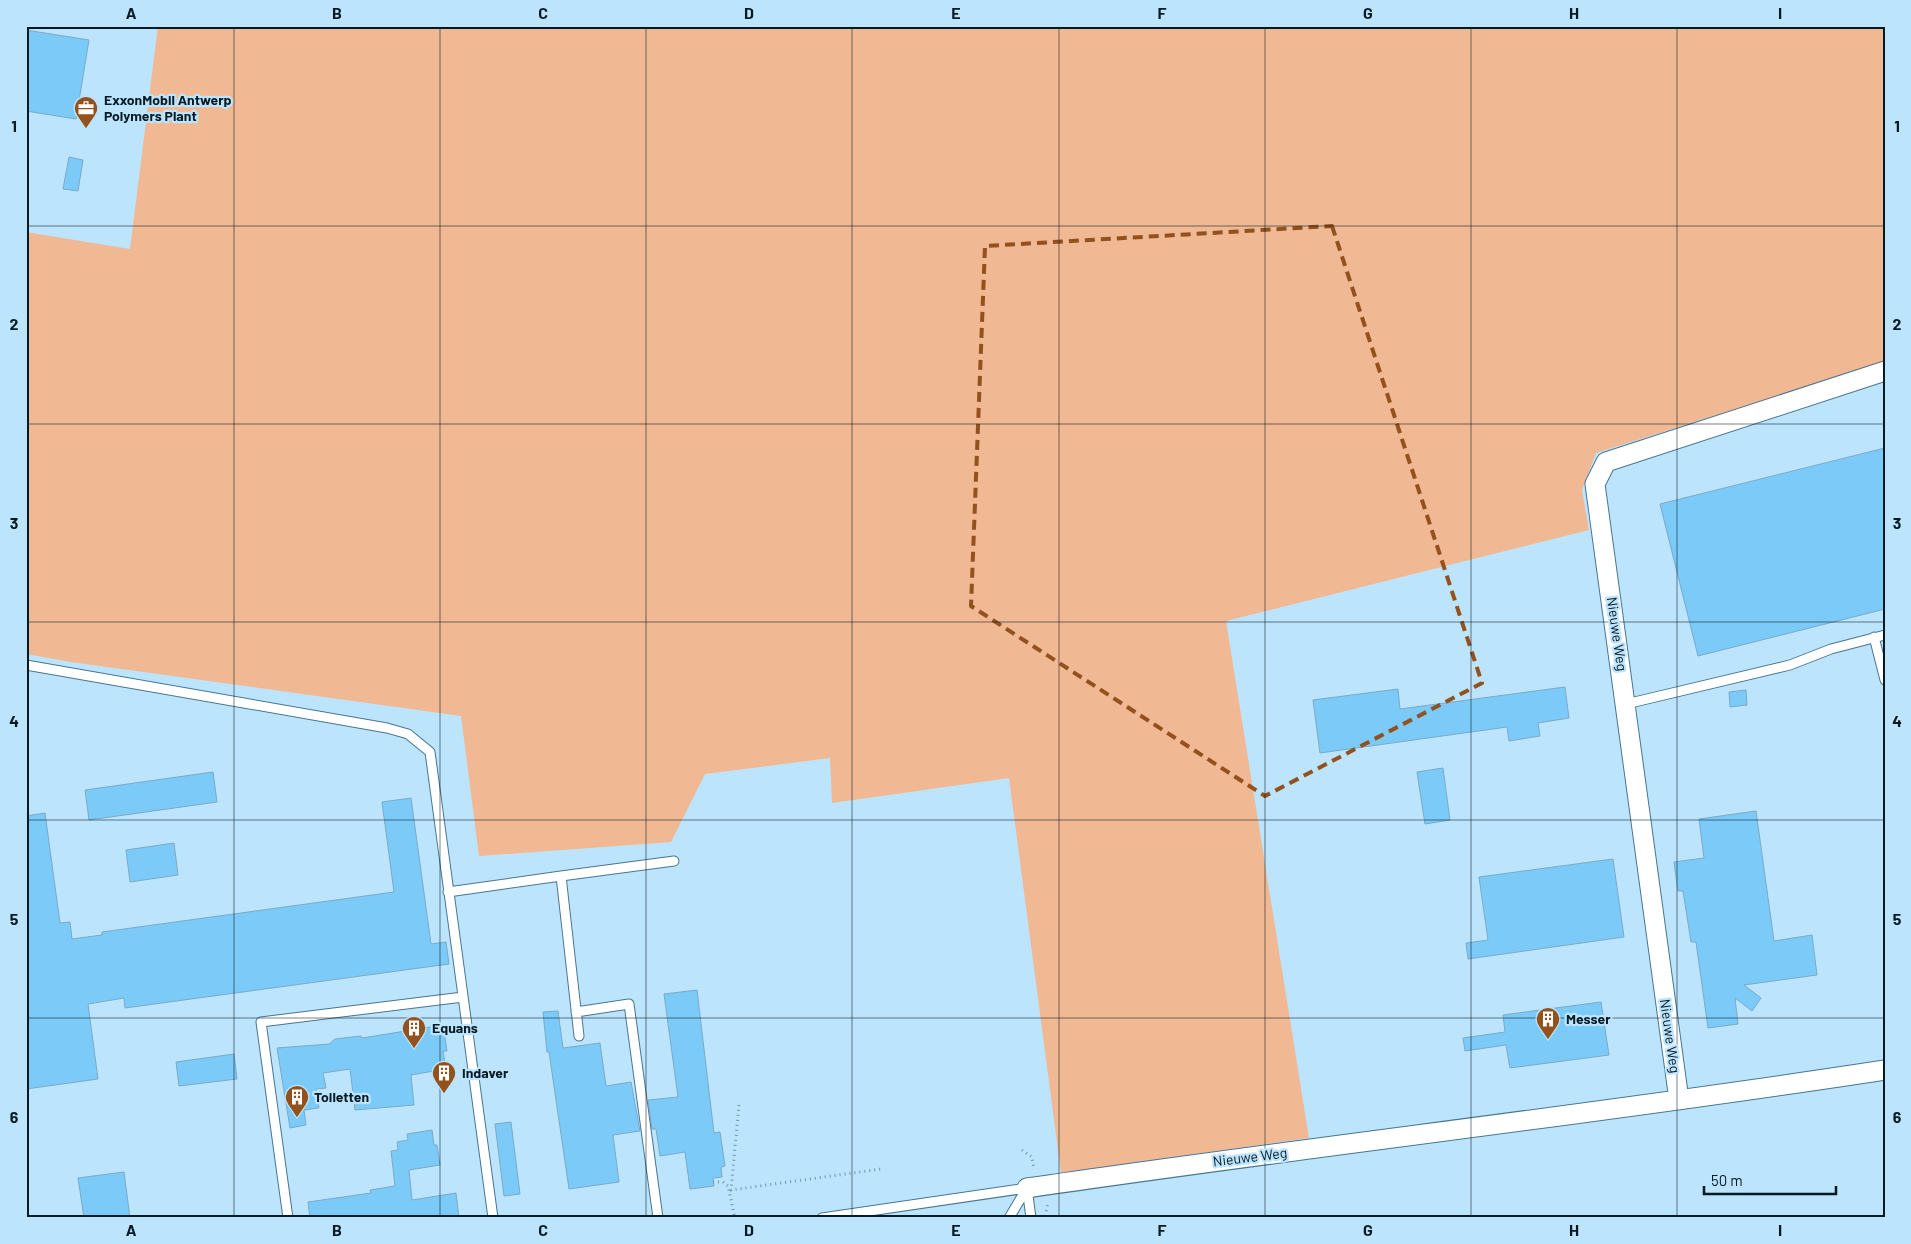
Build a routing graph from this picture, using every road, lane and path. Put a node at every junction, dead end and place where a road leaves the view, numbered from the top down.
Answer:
1 (1885, 371) edge
2 (1885, 635) edge
3 (1874, 637) junction
4 (26, 665) edge
5 (1885, 680) edge
6 (1626, 704) junction
7 (674, 862) dead end
8 (561, 876) junction
9 (448, 892) junction
10 (462, 997) junction
11 (576, 1012) junction
12 (579, 1036) dead end
13 (1885, 1070) edge
14 (1679, 1100) junction
15 (739, 1105) dead end
16 (881, 1169) dead end
17 (713, 1182) dead end
18 (1027, 1188) junction
19 (730, 1190) junction
20 (288, 1218) edge
21 (493, 1218) edge
22 (658, 1218) edge
23 (735, 1218) edge
24 (822, 1218) edge
25 (1010, 1218) edge
26 (1031, 1218) edge

1 - 6 street, Nieuwe Weg
2 - 3 lane
3 - 5 lane
3 - 6 lane
4 - 9 lane
6 - 14 street, Nieuwe Weg
7 - 8 lane
8 - 9 lane
8 - 11 lane
9 - 10 lane
10 - 20 lane
10 - 21 lane
11 - 12 lane
11 - 22 lane
13 - 14 street, Nieuwe Weg
14 - 18 street, Nieuwe Weg
15 - 19 path
16 - 19 path
17 - 19 path
18 - 24 lane, Nieuwe Weg
18 - 25 lane
18 - 26 lane
19 - 23 path

